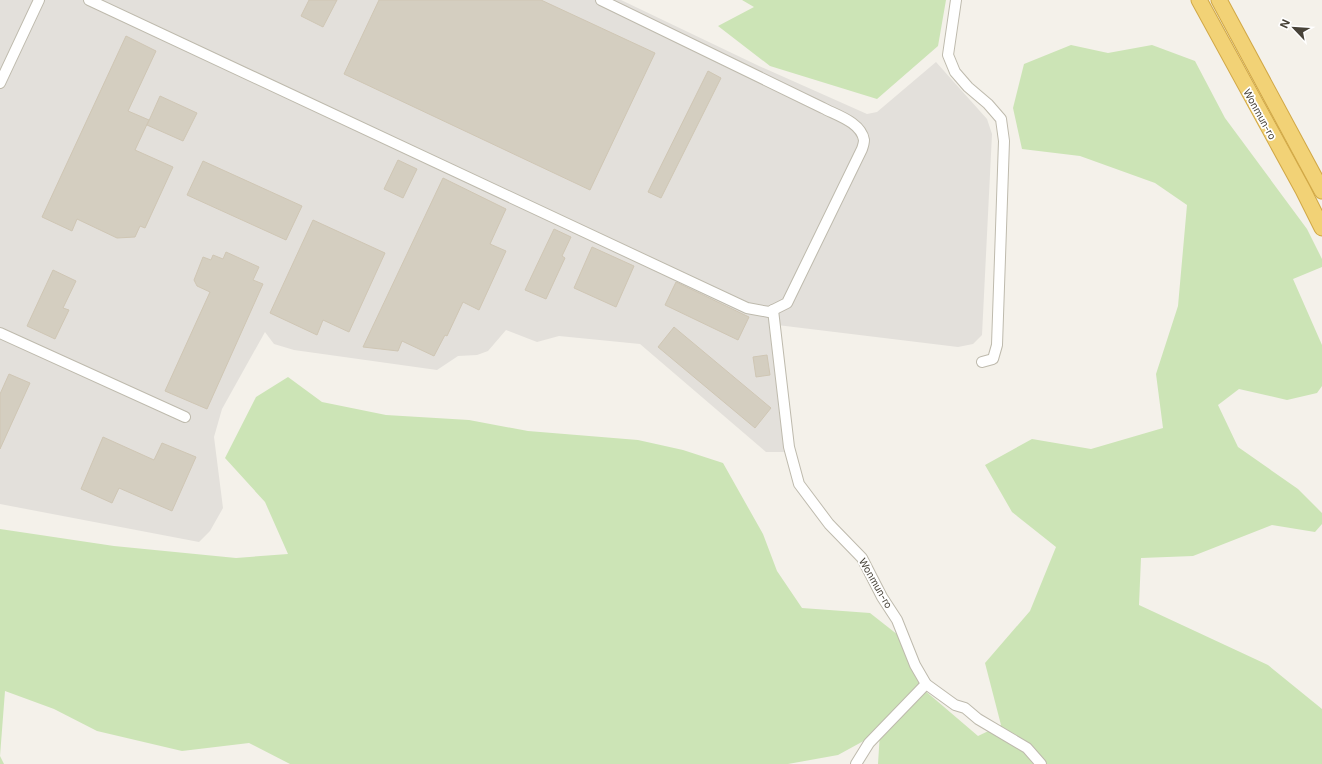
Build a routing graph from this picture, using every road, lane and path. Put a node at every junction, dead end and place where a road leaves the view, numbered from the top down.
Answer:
1 (39, 0) edge
2 (89, 0) edge
3 (601, 0) edge
4 (956, 0) edge
5 (1199, 0) edge
6 (1219, 0) edge
7 (0, 83) edge
8 (1322, 191) edge
9 (1322, 228) edge
10 (773, 310) junction
11 (0, 333) edge
12 (982, 362) dead end
13 (185, 417) dead end
14 (926, 684) junction
15 (856, 764) edge
16 (1041, 764) edge

1 - 7 street
2 - 10 street
3 - 10 street
4 - 12 street
5 - 9 highway, Wonmun-ro
6 - 8 highway, Wonmun-ro
10 - 14 street, Wonmun-ro
11 - 13 street
14 - 15 street
14 - 16 street, Wonmun-ro

